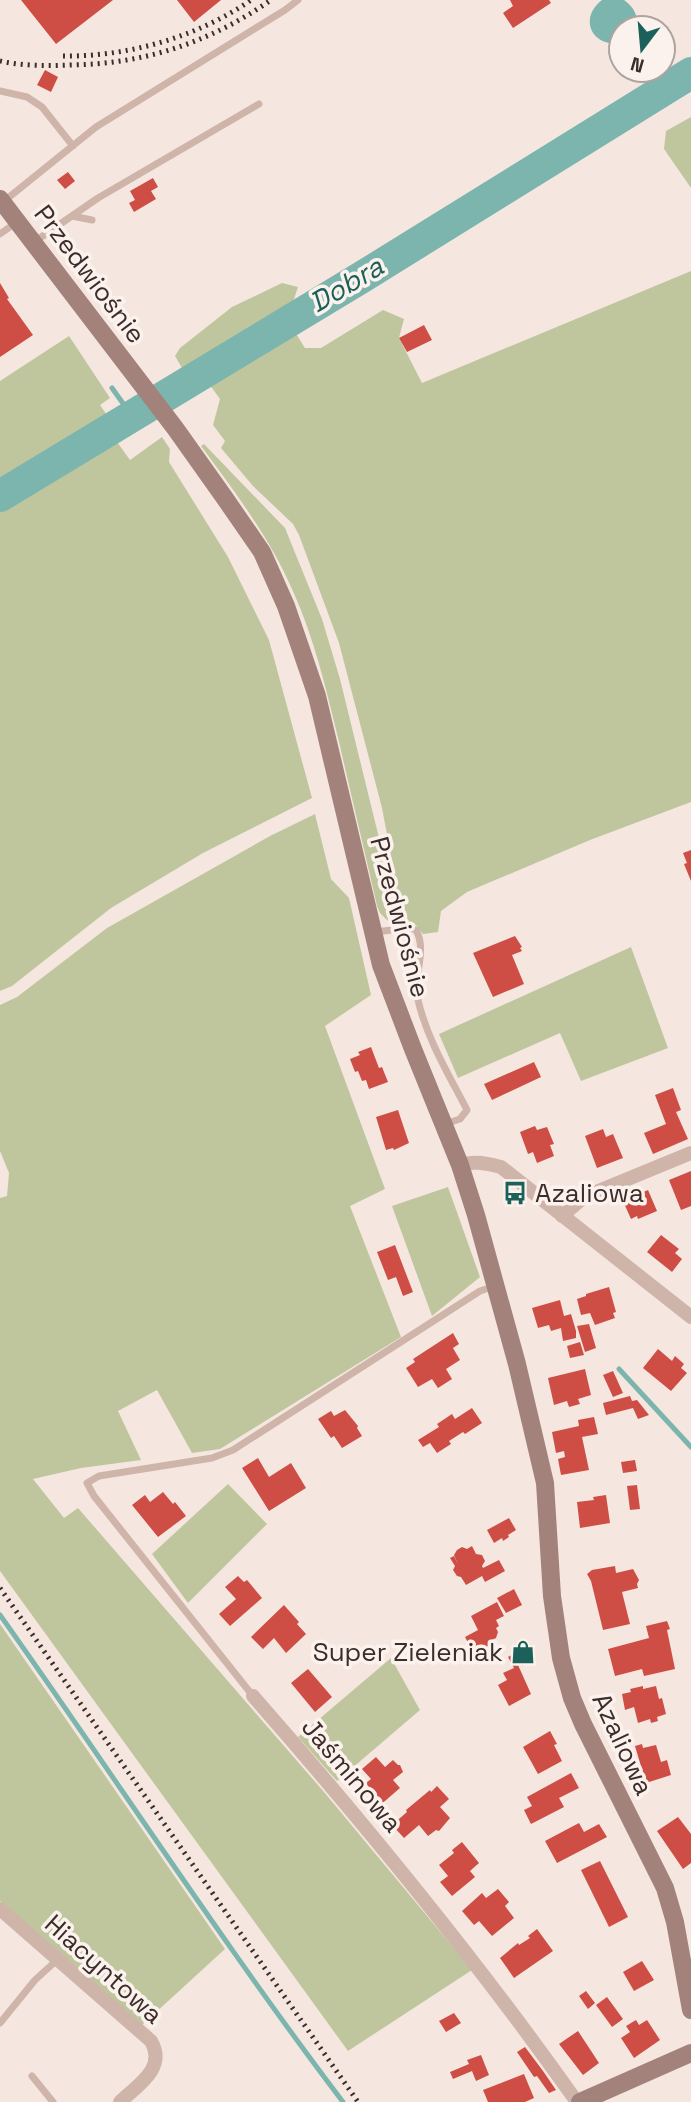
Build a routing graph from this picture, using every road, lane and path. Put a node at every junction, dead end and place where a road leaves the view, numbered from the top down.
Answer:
1 (298, 0) edge
2 (0, 91) edge
3 (259, 104) dead end
4 (73, 146) junction
5 (187, 147) junction
6 (191, 156) dead end
7 (1, 200) edge
8 (72, 216) junction
9 (92, 220) dead end
10 (18, 222) junction
11 (0, 234) edge
12 (34, 242) junction
13 (373, 932) junction
14 (444, 1124) junction
15 (691, 1153) edge
16 (460, 1165) junction
17 (562, 1216) junction
18 (496, 1286) junction
19 (691, 1317) edge
20 (253, 1696) joint
21 (0, 1909) edge
22 (58, 1959) junction
23 (691, 2010) edge
24 (0, 2022) edge
25 (691, 2053) edge
26 (32, 2076) dead end
27 (53, 2102) edge
28 (120, 2102) edge
29 (579, 2102) edge

1 - 4 lane
2 - 4 lane
3 - 5 lane
4 - 7 lane
5 - 6 lane
5 - 8 lane
7 - 10 street, Przedwiośnie
8 - 9 lane
8 - 12 lane
10 - 11 lane
10 - 12 street, Przedwiośnie
12 - 13 street, Przedwiośnie
13 - 14 street, Przedwiośnie
13 - 14 lane
14 - 16 street, Przedwiośnie
15 - 17 street
16 - 17 street
16 - 18 street, Azaliowa
17 - 19 street
18 - 20 lane, Jaśminowa
18 - 23 street, Azaliowa
20 - 29 street, Jaśminowa
21 - 22 street, Hiacyntowa
22 - 24 lane
22 - 28 street, Hiacyntowa
25 - 29 street
26 - 27 lane

